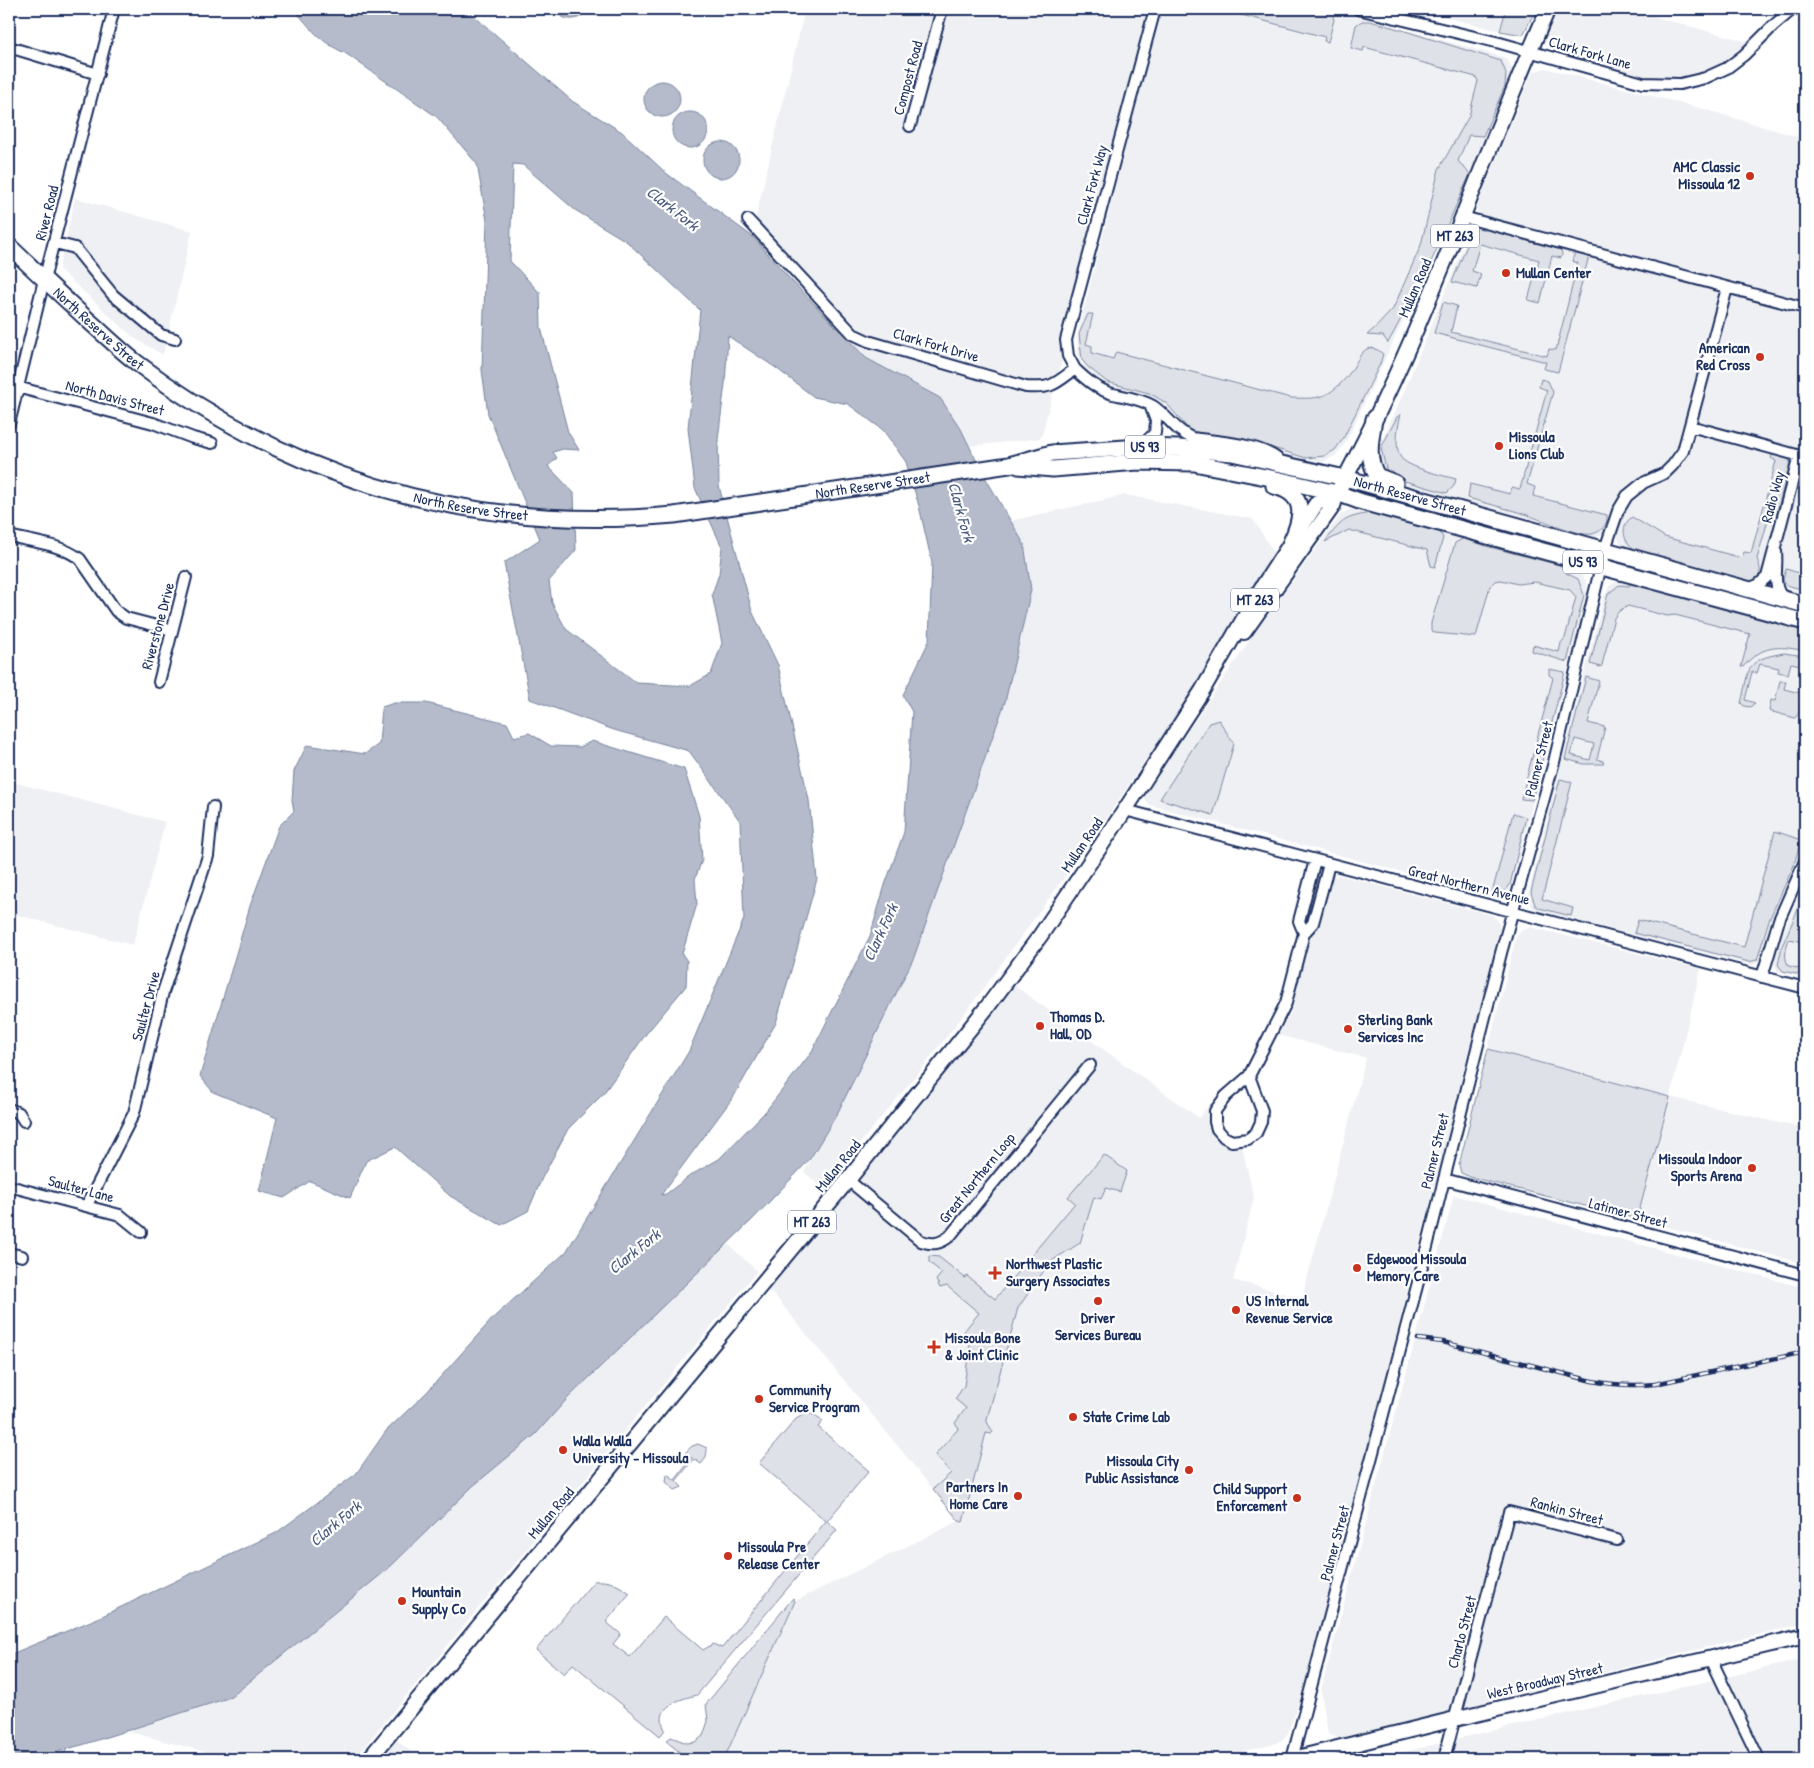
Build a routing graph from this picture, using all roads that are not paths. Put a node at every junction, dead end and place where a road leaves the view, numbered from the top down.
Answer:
1 (114, 9) edge
2 (942, 9) edge
3 (1155, 9) edge
4 (1358, 9) edge
5 (1548, 9) edge
6 (1793, 9) edge
7 (9, 47) edge
8 (1530, 51) junction
9 (98, 74) junction
10 (910, 126) dead end
11 (1463, 217) junction
12 (748, 220) dead end
13 (55, 243) junction
14 (9, 246) edge
15 (44, 280) junction
16 (1727, 288) junction
17 (1805, 308) edge
18 (175, 338) dead end
19 (1075, 369) junction
20 (14, 386) edge
21 (1150, 404) junction
22 (1374, 419) junction
23 (9, 424) edge
24 (1690, 426) junction
25 (212, 443) dead end
26 (1140, 447) junction
27 (1802, 457) edge
28 (1281, 463) junction
29 (1194, 464) junction
30 (1009, 465) junction
31 (1345, 478) junction
32 (1337, 493) junction
33 (9, 536) edge
34 (1567, 539) junction
35 (1291, 542) junction
36 (1775, 546) junction
37 (1606, 549) junction
38 (1600, 566) junction
39 (186, 577) dead end
40 (1748, 589) junction
41 (1784, 599) junction
42 (1805, 605) edge
43 (1805, 622) edge
44 (172, 630) junction
45 (1221, 659) junction
46 (159, 682) dead end
47 (213, 807) dead end
48 (1125, 810) junction
49 (1315, 860) junction
50 (1805, 861) edge
51 (1329, 864) junction
52 (1513, 911) junction
53 (1304, 933) junction
54 (1762, 977) junction
55 (1805, 988) edge
56 (1090, 1065) dead end
57 (1249, 1076) junction
58 (9, 1109) edge
59 (24, 1121) dead end
60 (1444, 1179) junction
61 (848, 1180) junction
62 (9, 1186) edge
63 (88, 1206) junction
64 (141, 1232) dead end
65 (9, 1252) edge
66 (22, 1256) dead end
67 (1805, 1274) edge
68 (1509, 1512) joint
69 (1617, 1540) dead end
70 (1805, 1636) edge
71 (1711, 1659) junction
72 (1455, 1719) junction
73 (369, 1759) edge
74 (1293, 1759) edge
75 (1444, 1759) edge
76 (1759, 1759) edge

1 - 9 street, River Road
2 - 10 street, Compost Road
3 - 19 street, Clark Fork Way
4 - 8 street, Clark Fork Lane
5 - 8 main road, Mullan Road / MT 263
6 - 8 street, Clark Fork Lane
7 - 9 street
8 - 11 main road, Mullan Road / MT 263
9 - 13 street, River Road
11 - 16 street
11 - 22 main road, Mullan Road / MT 263
12 - 19 street, Clark Fork Drive
13 - 15 street, River Road
13 - 18 street
14 - 15 highway, North Reserve Street
15 - 20 street, River Road
15 - 30 highway, North Reserve Street
16 - 17 street
16 - 24 street, Palmer Street
19 - 21 street
20 - 23 street, River Road
20 - 25 street, North Davis Street
21 - 26 street, US 93
21 - 28 street
22 - 31 main road, Mullan Road / MT 263
22 - 34 highway
24 - 27 street
24 - 37 street, Palmer Street
26 - 28 highway, North Reserve Street / US 93
26 - 30 highway, North Reserve Street / US 93
27 - 36 street, Radio Way
28 - 31 highway, North Reserve Street / US 93
29 - 30 highway, North Reserve Street / US 93
29 - 32 highway, North Reserve Street / US 93
29 - 35 highway
31 - 32 main road, Mullan Road
31 - 34 highway, North Reserve Street / US 93
32 - 35 main road, Mullan Road / MT 263
32 - 38 highway, North Reserve Street / US 93
32 - 45 main road, Mullan Road / MT 263
33 - 44 street
34 - 37 highway, North Reserve Street / US 93
35 - 45 main road, Mullan Road / MT 263
36 - 40 street, Radio Way
36 - 41 street, Radio Way
37 - 38 street, Palmer Street
37 - 40 highway, North Reserve Street / US 93
38 - 43 highway, North Reserve Street / US 93
38 - 52 street, Palmer Street
39 - 44 street, Riverstone Drive
40 - 41 highway, North Reserve Street / US 93
41 - 42 highway, North Reserve Street / US 93
44 - 46 street, Riverstone Drive
45 - 48 main road, Mullan Road / MT 263
47 - 63 street, Saulter Drive
48 - 49 street, Great Northern Avenue
48 - 61 main road, Mullan Road / MT 263
49 - 51 street, Great Northern Avenue
49 - 53 street
50 - 54 street
51 - 52 street, Great Northern Avenue
51 - 53 street
52 - 54 street, Great Northern Avenue
52 - 60 street, Palmer Street
53 - 57 street
54 - 55 street, Great Northern Avenue
56 - 61 street, Great Northern Loop
57 - 57 street
58 - 59 street
60 - 67 street, Latimer Street
60 - 74 street, Palmer Street
61 - 73 main road, Mullan Road / MT 263
62 - 63 street, Saulter Lane
63 - 64 street, Saulter Lane
65 - 66 street
68 - 69 street, Rankin Street
68 - 72 street, Charlo Street
70 - 71 main road, West Broadway Street
71 - 72 main road, West Broadway Street
71 - 76 street
72 - 74 main road, West Broadway Street
72 - 75 street, Charlo Street

